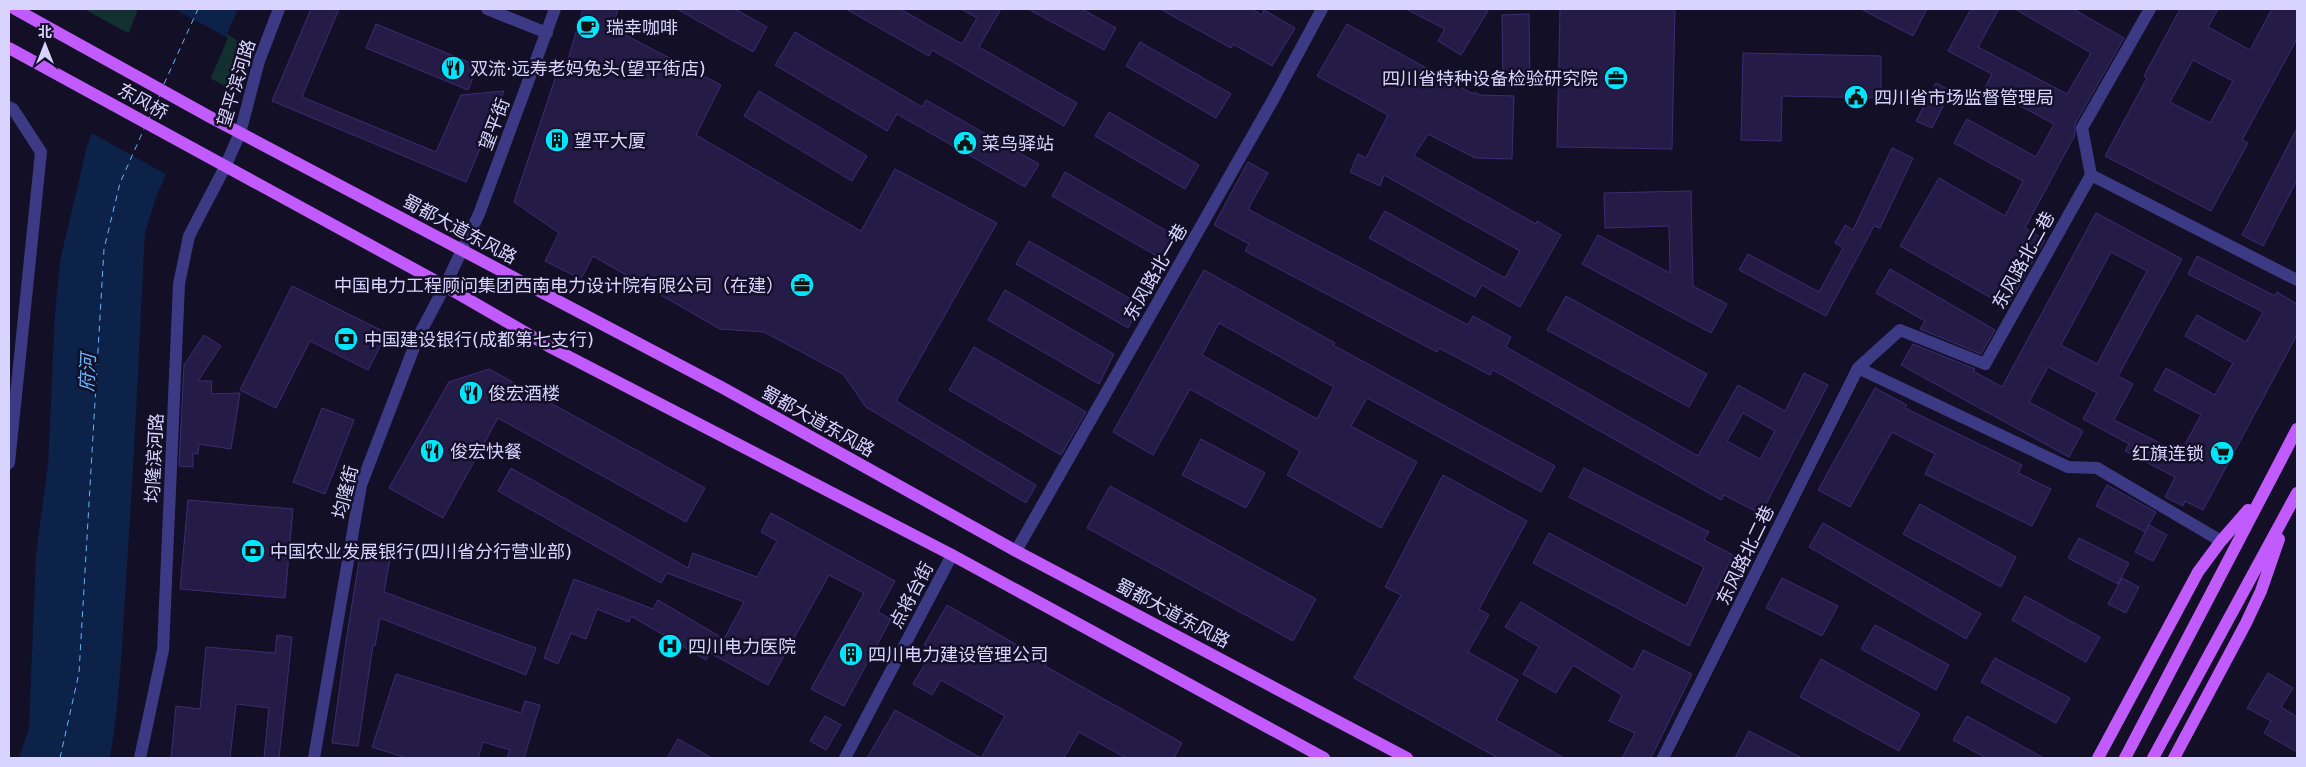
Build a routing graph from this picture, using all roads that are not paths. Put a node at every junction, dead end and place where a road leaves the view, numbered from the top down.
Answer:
1 (15, 9) edge
2 (279, 9) edge
3 (487, 9) edge
4 (555, 9) edge
5 (1322, 9) edge
6 (2150, 9) edge
7 (547, 33) junction
8 (9, 48) edge
9 (9, 107) edge
10 (210, 117) joint
11 (240, 133) junction
12 (225, 167) junction
13 (2090, 175) junction
14 (463, 251) junction
15 (2297, 280) edge
16 (445, 286) junction
17 (1858, 368) junction
18 (2297, 429) edge
19 (9, 463) edge
20 (2297, 492) edge
21 (2261, 495) junction
22 (2290, 505) junction
23 (2221, 541) junction
24 (1016, 551) junction
25 (952, 555) junction
26 (140, 758) edge
27 (314, 758) edge
28 (845, 758) edge
29 (1324, 758) edge
30 (1407, 758) edge
31 (1663, 758) edge
32 (2098, 758) edge
33 (2125, 758) edge
34 (2153, 758) edge
35 (2174, 758) edge

1 - 10 main road, 东风桥
2 - 11 street, 望平滨河路
3 - 7 street
4 - 7 street, 望平街
5 - 24 street, 东风路北一巷
6 - 13 street
7 - 14 street, 望平街
8 - 12 main road, 东风桥
9 - 19 street
10 - 11 main road, 蜀都大道东风路
11 - 12 street, 望平滨河路
11 - 14 main road, 蜀都大道东风路
12 - 16 main road
12 - 26 street, 均隆滨河路
13 - 15 street
13 - 17 street, 东风路北二巷
14 - 16 street, 均隆街
14 - 24 main road, 蜀都大道东风路
16 - 25 main road
16 - 27 street, 均隆街
17 - 23 street
17 - 31 street, 东风路北二巷
18 - 21 main road
20 - 22 main road
21 - 23 main road
21 - 33 main road
22 - 34 main road
22 - 35 main road
23 - 32 main road
24 - 30 main road, 蜀都大道东风路
25 - 28 street, 点将台街
25 - 29 main road

